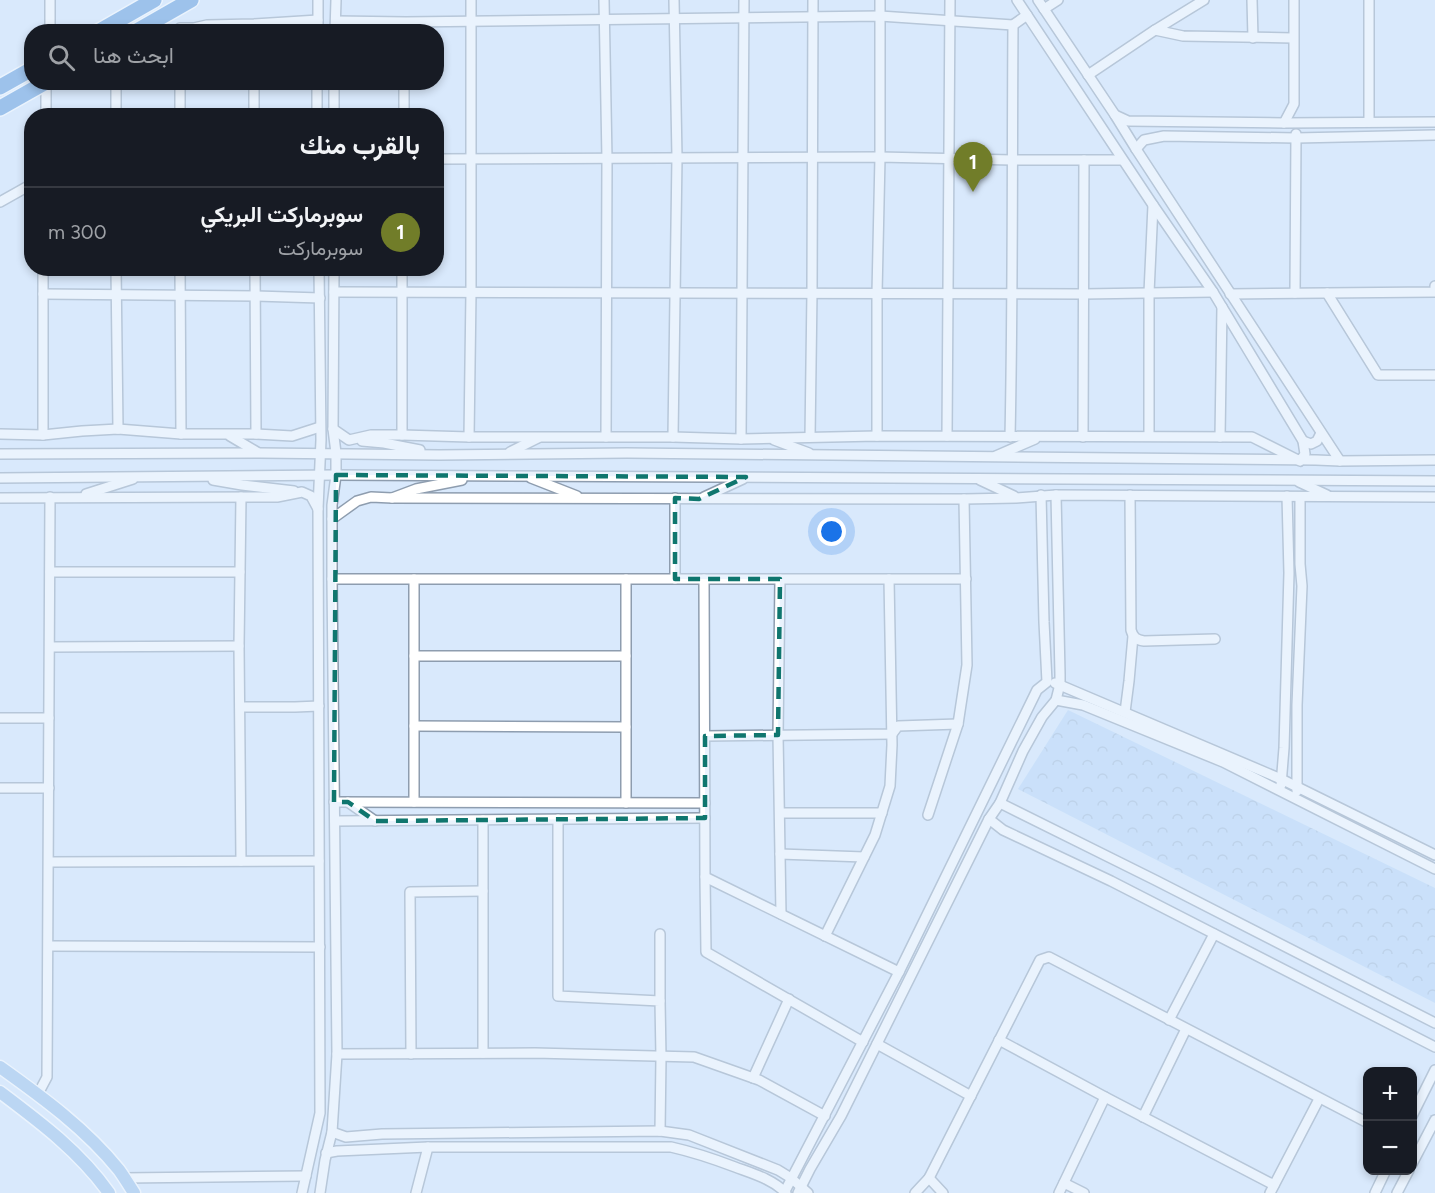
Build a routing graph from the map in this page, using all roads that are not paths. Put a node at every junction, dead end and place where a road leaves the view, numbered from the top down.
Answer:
1 (50, 0) edge
2 (154, 0) edge
3 (192, 0) edge
4 (318, 0) edge
5 (336, 0) edge
6 (471, 0) edge
7 (604, 0) edge
8 (674, 0) edge
9 (744, 0) edge
10 (813, 0) edge
11 (880, 0) edge
12 (950, 0) edge
13 (1017, 0) edge
14 (1038, 0) edge
15 (1058, 0) edge
16 (1203, 0) edge
17 (1252, 0) edge
18 (1294, 0) edge
19 (1369, 0) edge
20 (1044, 9) junction
21 (171, 11) junction
22 (1026, 15) junction
23 (880, 16) junction
24 (813, 17) junction
25 (674, 18) junction
26 (744, 18) junction
27 (604, 19) junction
28 (318, 20) junction
29 (471, 20) junction
30 (950, 20) junction
31 (336, 21) junction
32 (50, 24) edge
33 (112, 24) edge
34 (149, 24) edge
35 (178, 24) edge
36 (286, 24) edge
37 (318, 24) edge
38 (336, 24) edge
39 (371, 24) edge
40 (434, 24) edge
41 (1013, 25) junction
42 (1155, 30) junction
43 (1253, 38) junction
44 (1293, 38) junction
45 (24, 74) edge
46 (1088, 75) junction
47 (0, 87) edge
48 (32, 90) edge
49 (46, 90) edge
50 (116, 90) edge
51 (180, 90) edge
52 (254, 90) edge
53 (317, 90) edge
54 (334, 90) edge
55 (405, 90) edge
56 (0, 108) edge
57 (46, 108) edge
58 (116, 108) edge
59 (180, 108) edge
60 (254, 108) edge
61 (317, 108) edge
62 (334, 108) edge
63 (404, 108) edge
64 (1115, 115) junction
65 (1150, 121) junction
66 (1369, 122) junction
67 (1435, 122) edge
68 (1284, 123) junction
69 (1317, 123) junction
70 (1435, 135) edge
71 (1155, 138) junction
72 (1296, 138) junction
73 (1136, 149) junction
74 (677, 157) junction
75 (811, 157) junction
76 (880, 157) junction
77 (744, 158) junction
78 (948, 158) junction
79 (444, 159) edge
80 (471, 159) junction
81 (607, 159) junction
82 (1012, 160) junction
83 (1084, 160) junction
84 (1122, 160) junction
85 (24, 188) edge
86 (0, 202) edge
87 (1152, 206) junction
88 (43, 276) edge
89 (116, 276) edge
90 (180, 276) edge
91 (255, 276) edge
92 (319, 276) edge
93 (333, 276) edge
94 (402, 276) edge
95 (1435, 286) edge
96 (402, 291) junction
97 (334, 292) junction
98 (471, 292) junction
99 (607, 292) junction
100 (675, 292) junction
101 (812, 292) junction
102 (947, 292) junction
103 (1213, 292) junction
104 (743, 293) junction
105 (877, 293) junction
106 (1013, 293) junction
107 (1149, 293) junction
108 (1295, 293) junction
109 (1328, 293) junction
110 (43, 294) junction
111 (1083, 294) junction
112 (1230, 294) junction
113 (116, 295) junction
114 (180, 295) junction
115 (256, 296) junction
116 (320, 298) junction
117 (1222, 306) junction
118 (1435, 375) edge
119 (320, 427) junction
120 (118, 429) junction
121 (333, 429) junction
122 (1321, 433) junction
123 (0, 434) edge
124 (181, 434) junction
125 (256, 434) junction
126 (43, 435) junction
127 (228, 435) junction
128 (402, 435) junction
129 (877, 436) junction
130 (947, 436) junction
131 (1149, 436) junction
132 (469, 437) junction
133 (540, 437) junction
134 (606, 437) junction
135 (674, 437) junction
136 (810, 437) junction
137 (1010, 437) junction
138 (1040, 437) junction
139 (1083, 437) junction
140 (1220, 437) junction
141 (770, 438) junction
142 (741, 439) junction
143 (349, 440) junction
144 (1303, 441) junction
145 (260, 453) junction
146 (319, 453) junction
147 (336, 453) junction
148 (0, 454) edge
149 (440, 454) junction
150 (506, 454) junction
151 (814, 455) junction
152 (992, 457) junction
153 (1435, 460) edge
154 (1300, 461) junction
155 (1340, 461) junction
156 (320, 475) junction
157 (336, 475) junction
158 (193, 476) junction
159 (482, 476) junction
160 (526, 476) junction
161 (141, 477) junction
162 (746, 477) junction
163 (0, 478) edge
164 (978, 479) junction
165 (1297, 481) junction
166 (1435, 482) edge
167 (302, 492) junction
168 (1041, 495) junction
169 (1056, 495) junction
170 (1130, 495) junction
171 (1287, 496) junction
172 (50, 497) junction
173 (75, 497) junction
174 (241, 497) junction
175 (1300, 497) junction
176 (1330, 497) junction
177 (1435, 497) edge
178 (0, 498) edge
179 (392, 498) junction
180 (675, 498) junction
181 (1017, 498) junction
182 (584, 499) junction
183 (699, 499) junction
184 (964, 499) junction
185 (318, 509) junction
186 (332, 519) junction
187 (50, 572) junction
188 (240, 572) junction
189 (332, 579) junction
190 (414, 579) junction
191 (626, 579) junction
192 (675, 579) junction
193 (704, 579) junction
194 (780, 579) junction
195 (889, 579) junction
196 (966, 579) junction
197 (1133, 636) junction
198 (1215, 639) dead end
199 (239, 646) junction
200 (50, 647) junction
201 (414, 656) junction
202 (626, 656) junction
203 (1047, 682) junction
204 (1060, 684) junction
205 (1056, 700) junction
206 (319, 706) junction
207 (240, 707) junction
208 (1125, 712) junction
209 (0, 718) edge
210 (49, 718) junction
211 (958, 724) junction
212 (414, 726) junction
213 (626, 727) junction
214 (892, 734) junction
215 (778, 735) junction
216 (705, 736) junction
217 (1281, 779) junction
218 (1297, 787) junction
219 (0, 788) edge
220 (49, 788) junction
221 (1280, 791) junction
222 (1297, 799) junction
223 (334, 802) junction
224 (348, 802) junction
225 (414, 802) junction
226 (626, 803) junction
227 (705, 803) junction
228 (1000, 803) junction
229 (780, 813) junction
230 (882, 813) junction
231 (928, 815) dead end
232 (705, 818) junction
233 (558, 819) junction
234 (989, 819) junction
235 (375, 820) junction
236 (483, 820) junction
237 (335, 821) junction
238 (780, 854) junction
239 (1435, 855) edge
240 (864, 857) junction
241 (241, 861) junction
242 (319, 861) junction
243 (49, 862) junction
244 (1435, 869) edge
245 (705, 877) junction
246 (483, 891) junction
247 (781, 914) junction
248 (660, 934) dead end
249 (1214, 934) junction
250 (825, 936) junction
251 (49, 946) junction
252 (320, 947) junction
253 (899, 972) junction
254 (789, 999) junction
255 (660, 1001) junction
256 (1169, 1020) junction
257 (1435, 1023) edge
258 (1186, 1029) junction
259 (999, 1040) junction
260 (863, 1042) junction
261 (877, 1044) junction
262 (1435, 1047) edge
263 (483, 1053) junction
264 (337, 1054) junction
265 (411, 1054) junction
266 (661, 1056) junction
267 (0, 1067) edge
268 (1435, 1070) edge
269 (753, 1078) junction
270 (0, 1092) edge
271 (38, 1094) junction
272 (971, 1096) junction
273 (1105, 1097) junction
274 (1319, 1099) junction
275 (1417, 1108) edge
276 (825, 1116) junction
277 (1143, 1117) junction
278 (1435, 1120) edge
279 (1363, 1121) edge
280 (49, 1130) junction
281 (660, 1131) junction
282 (332, 1132) junction
283 (428, 1147) junction
284 (326, 1153) junction
285 (1417, 1156) edge
286 (1384, 1175) edge
287 (1407, 1175) edge
288 (306, 1176) junction
289 (791, 1178) junction
290 (929, 1178) junction
291 (1064, 1183) junction
292 (129, 1185) edge
293 (1272, 1189) edge
294 (803, 1191) edge
295 (785, 1192) edge
296 (109, 1193) edge
297 (302, 1193) edge
298 (320, 1193) edge
299 (416, 1193) edge
300 (915, 1193) edge
301 (943, 1193) edge
302 (1059, 1193) edge
303 (1084, 1193) edge
304 (1375, 1193) edge
305 (1398, 1193) edge

1 - 32 street
2 - 33 highway
3 - 21 highway
4 - 28 street
5 - 31 street
6 - 29 street
7 - 27 street
8 - 25 street
9 - 26 street
10 - 24 street
11 - 23 street
12 - 30 street
13 - 22 street
14 - 20 street
15 - 20 street
16 - 42 street
17 - 43 street
18 - 44 street
19 - 66 street
20 - 46 street
21 - 34 highway
21 - 35 street
22 - 41 street
22 - 84 street
23 - 24 street
23 - 30 street
23 - 76 street
24 - 26 street
24 - 75 street
25 - 26 street
25 - 27 street
25 - 74 street
26 - 77 street
27 - 29 street
27 - 81 street
28 - 36 street
28 - 37 street
29 - 40 street
29 - 80 street
30 - 41 street
30 - 78 street
31 - 38 street
31 - 39 street
41 - 82 street
42 - 43 street
42 - 46 street
43 - 44 street
44 - 68 street
45 - 47 highway
46 - 64 street
48 - 56 highway
49 - 57 street
50 - 58 street
51 - 59 street
52 - 60 street
53 - 61 street
54 - 62 street
55 - 63 street
64 - 65 street
64 - 73 street
65 - 68 street
65 - 71 street
66 - 67 street
66 - 69 street
68 - 69 street
69 - 72 street
70 - 72 street
71 - 72 street
71 - 73 street
72 - 108 street
73 - 112 street
74 - 77 street
74 - 81 street
74 - 100 street
75 - 76 street
75 - 77 street
75 - 101 street
76 - 78 street
76 - 105 street
77 - 104 street
78 - 82 street
78 - 102 street
79 - 80 street
80 - 81 street
80 - 98 street
81 - 99 street
82 - 83 street
82 - 106 street
83 - 84 street
83 - 111 street
84 - 87 street
85 - 86 street
87 - 103 street
87 - 107 street
88 - 110 street
89 - 113 street
90 - 114 street
91 - 115 street
92 - 116 street
93 - 97 street
94 - 96 street
95 - 109 street
96 - 97 street
96 - 98 street
96 - 128 street
97 - 121 street
98 - 99 street
98 - 132 street
99 - 100 street
99 - 134 street
100 - 104 street
100 - 135 street
101 - 104 street
101 - 105 street
101 - 136 street
102 - 105 street
102 - 106 street
102 - 130 street
103 - 107 street
103 - 117 street
104 - 142 street
105 - 129 street
106 - 111 street
106 - 137 street
107 - 111 street
107 - 131 street
108 - 109 street
108 - 112 street
109 - 118 street
110 - 113 street
110 - 126 street
111 - 139 street
112 - 122 street
113 - 114 street
113 - 120 street
114 - 115 street
114 - 124 street
115 - 116 street
115 - 125 street
116 - 119 street
117 - 140 street
117 - 144 street
119 - 125 street
119 - 146 street
120 - 124 street
120 - 126 street
121 - 143 street
121 - 147 street
122 - 144 street
122 - 155 street
123 - 126 street
124 - 127 street
125 - 127 street
127 - 145 street
128 - 132 street
128 - 143 street
129 - 130 street
129 - 136 street
130 - 137 street
131 - 139 street
131 - 140 street
132 - 133 street
133 - 134 street
133 - 150 street
134 - 135 street
135 - 142 street
136 - 141 street
137 - 138 street
138 - 139 street
138 - 152 street
140 - 154 street
141 - 142 street
141 - 151 street
143 - 149 street
144 - 154 street
145 - 146 street
145 - 148 street
146 - 147 street
146 - 156 street
147 - 149 street
147 - 157 street
149 - 150 street
150 - 151 street
151 - 152 street
152 - 154 street
153 - 155 street
154 - 155 street
156 - 157 street
156 - 158 street
156 - 185 street
157 - 159 street
157 - 186 street
158 - 161 street
158 - 167 street
159 - 160 street
159 - 179 street
160 - 162 street
160 - 182 street
161 - 163 street
161 - 173 street
162 - 164 street
162 - 183 street
164 - 165 street
164 - 181 street
165 - 166 street
165 - 176 street
167 - 174 street
167 - 185 street
168 - 169 street
168 - 181 street
168 - 203 street
169 - 170 street
169 - 204 street
170 - 171 street
170 - 197 street
171 - 175 street
171 - 217 street
172 - 173 street
172 - 178 street
172 - 187 street
173 - 174 street
174 - 188 street
175 - 176 street
175 - 218 street
176 - 177 street
179 - 182 street
179 - 186 street
180 - 182 street
180 - 183 street
180 - 192 street
181 - 184 street
183 - 184 street
184 - 196 street
185 - 206 street
186 - 189 street
187 - 188 street
187 - 200 street
188 - 199 street
189 - 190 street
189 - 223 street
190 - 191 street
190 - 201 street
191 - 192 street
191 - 202 street
192 - 193 street
193 - 194 street
193 - 216 street
194 - 195 street
194 - 215 street
195 - 196 street
195 - 214 street
196 - 211 street
197 - 198 street
197 - 208 street
199 - 200 street
199 - 207 street
200 - 210 street
201 - 202 street
201 - 212 street
202 - 213 street
203 - 204 street
203 - 253 street
204 - 205 street
204 - 208 street
205 - 221 street
205 - 228 street
206 - 207 street
206 - 242 street
207 - 241 street
208 - 217 street
209 - 210 street
210 - 220 street
211 - 214 street
211 - 231 street
212 - 213 street
212 - 225 street
213 - 226 street
214 - 215 street
214 - 230 street
215 - 216 street
215 - 229 street
216 - 227 street
217 - 218 street
217 - 221 street
218 - 222 street
218 - 239 street
219 - 220 street
220 - 243 street
221 - 222 street
222 - 244 street
223 - 224 street
223 - 237 street
224 - 225 street
224 - 235 street
225 - 226 street
226 - 227 street
227 - 232 street
228 - 234 street
228 - 257 street
229 - 230 street
229 - 238 street
230 - 240 street
232 - 233 street
232 - 245 street
233 - 236 street
233 - 255 street
234 - 249 street
234 - 261 street
235 - 236 street
235 - 237 street
236 - 246 street
237 - 264 street
238 - 240 street
238 - 247 street
240 - 250 street
241 - 242 street
241 - 243 street
242 - 252 street
243 - 251 street
245 - 247 street
245 - 254 street
246 - 263 street
246 - 265 street
247 - 250 street
248 - 255 street
249 - 256 street
249 - 262 street
250 - 253 street
251 - 252 street
251 - 271 street
252 - 288 street
253 - 260 street
254 - 260 street
254 - 269 street
255 - 266 street
256 - 258 street
256 - 259 street
258 - 274 street
258 - 277 street
259 - 272 street
259 - 273 street
260 - 276 street
261 - 272 street
261 - 294 street
263 - 265 street
263 - 266 street
264 - 265 street
264 - 282 street
266 - 269 street
266 - 281 street
267 - 271 main road
268 - 275 street
269 - 276 street
270 - 280 main road
271 - 292 main road
272 - 290 street
273 - 277 street
273 - 291 street
274 - 279 street
274 - 293 street
276 - 289 street
277 - 293 street
278 - 285 street
280 - 292 main road
280 - 296 main road
281 - 282 street
281 - 289 street
282 - 284 street
283 - 284 street
283 - 295 street
283 - 299 street
284 - 298 street
286 - 304 street
287 - 305 street
288 - 292 street
288 - 297 street
289 - 294 street
289 - 295 street
290 - 300 street
290 - 301 street
291 - 302 street
291 - 303 street

